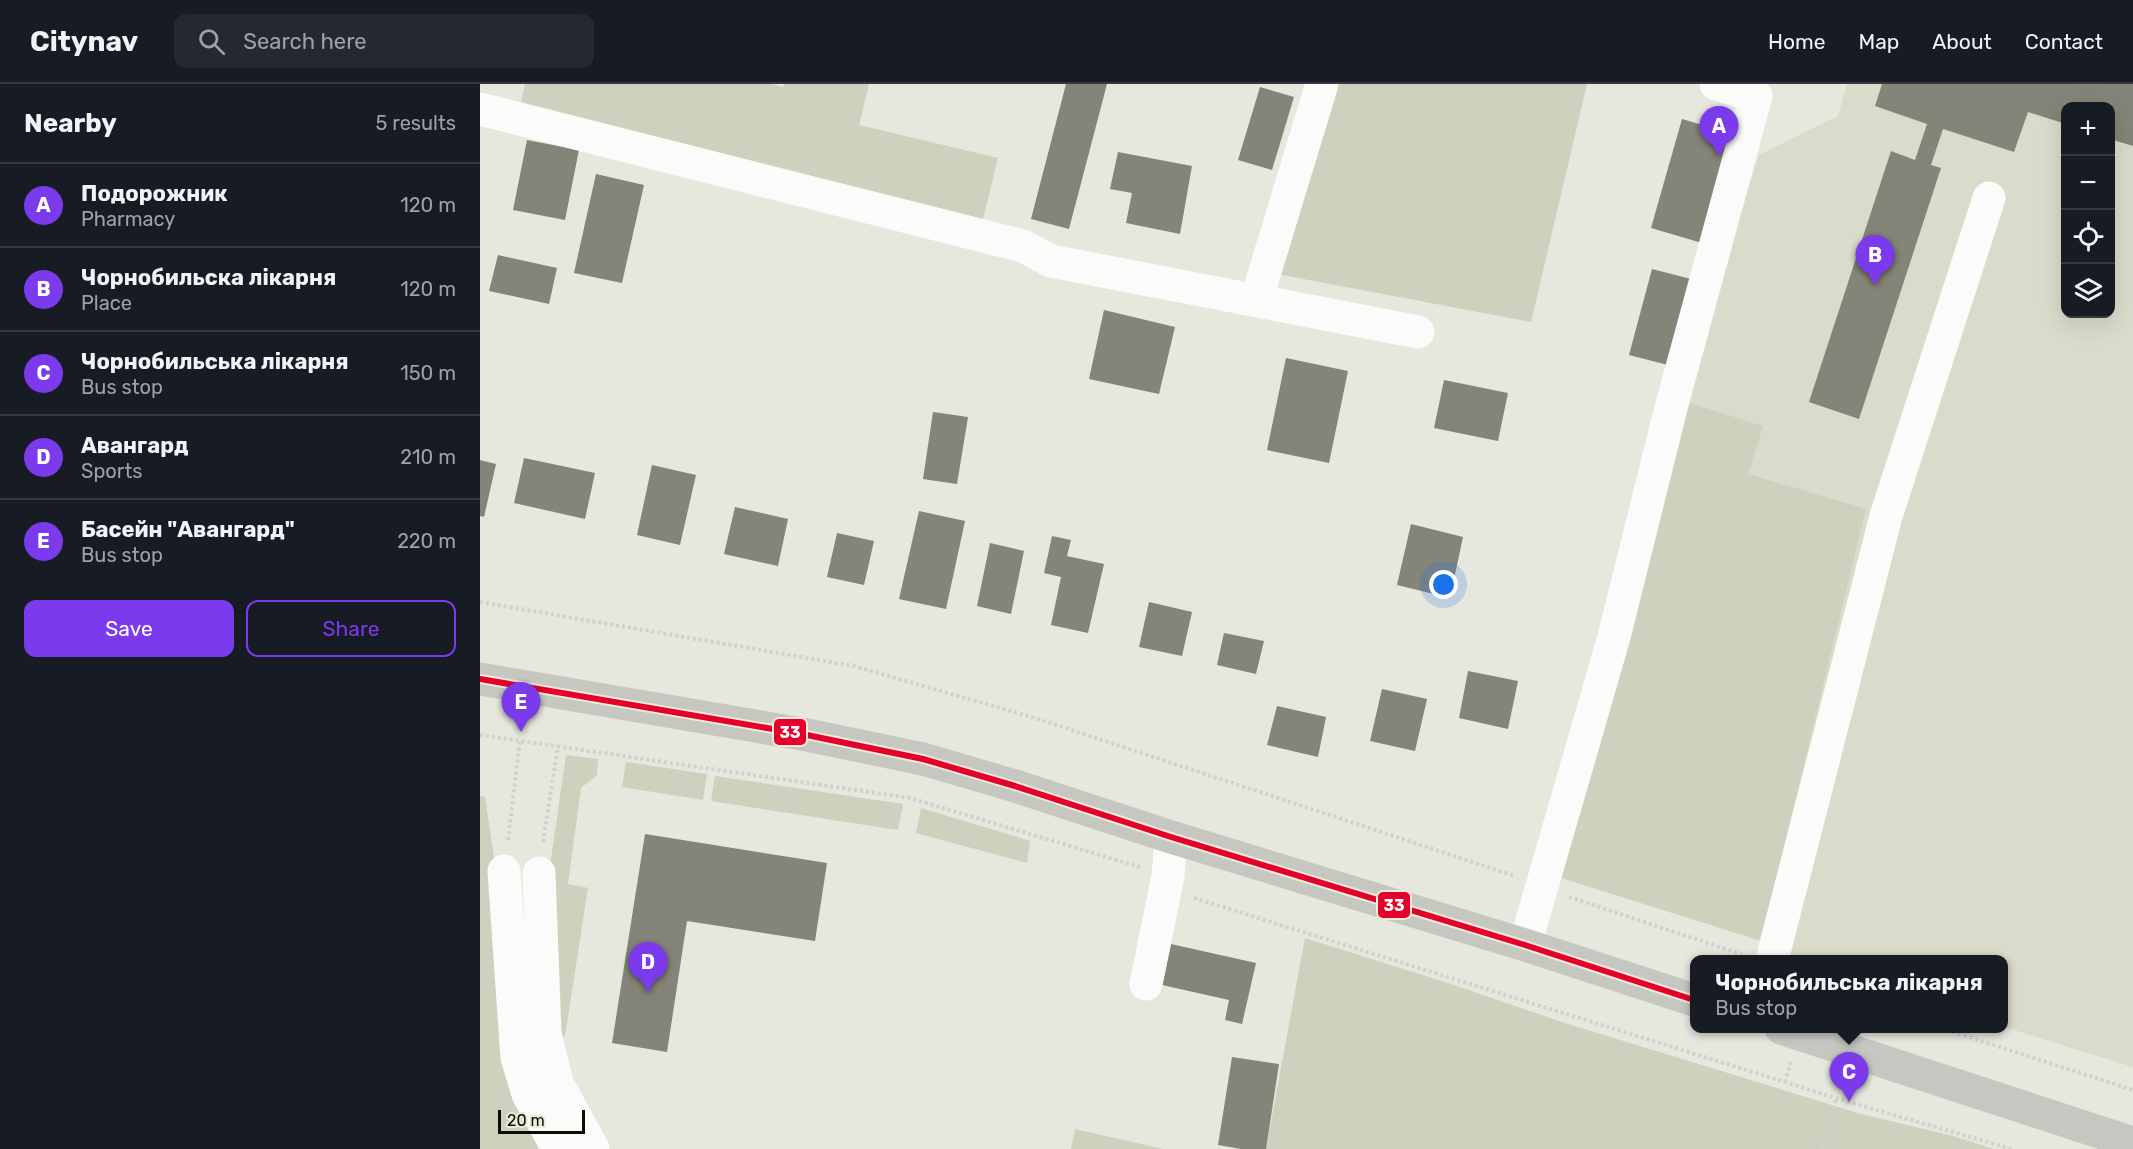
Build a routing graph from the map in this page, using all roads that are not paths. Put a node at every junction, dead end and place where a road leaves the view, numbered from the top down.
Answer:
1 (1322, 84) edge
2 (1716, 84) edge
3 (480, 109) edge
4 (1989, 198) dead end
5 (1256, 301) junction
6 (1418, 332) dead end
7 (480, 679) edge
8 (1171, 837) junction
9 (504, 871) road end
10 (538, 873) road end
11 (1525, 945) junction
12 (1760, 955) edge
13 (1146, 984) dead end
14 (1690, 998) edge
15 (1793, 1033) edge
16 (2133, 1143) edge
17 (558, 1149) edge
18 (593, 1149) edge

1 - 5 lane
2 - 11 lane
3 - 5 lane
4 - 12 lane
5 - 6 lane
7 - 8 main road
8 - 11 main road
8 - 13 lane
9 - 17 lane
10 - 18 lane
11 - 14 main road
15 - 16 main road

